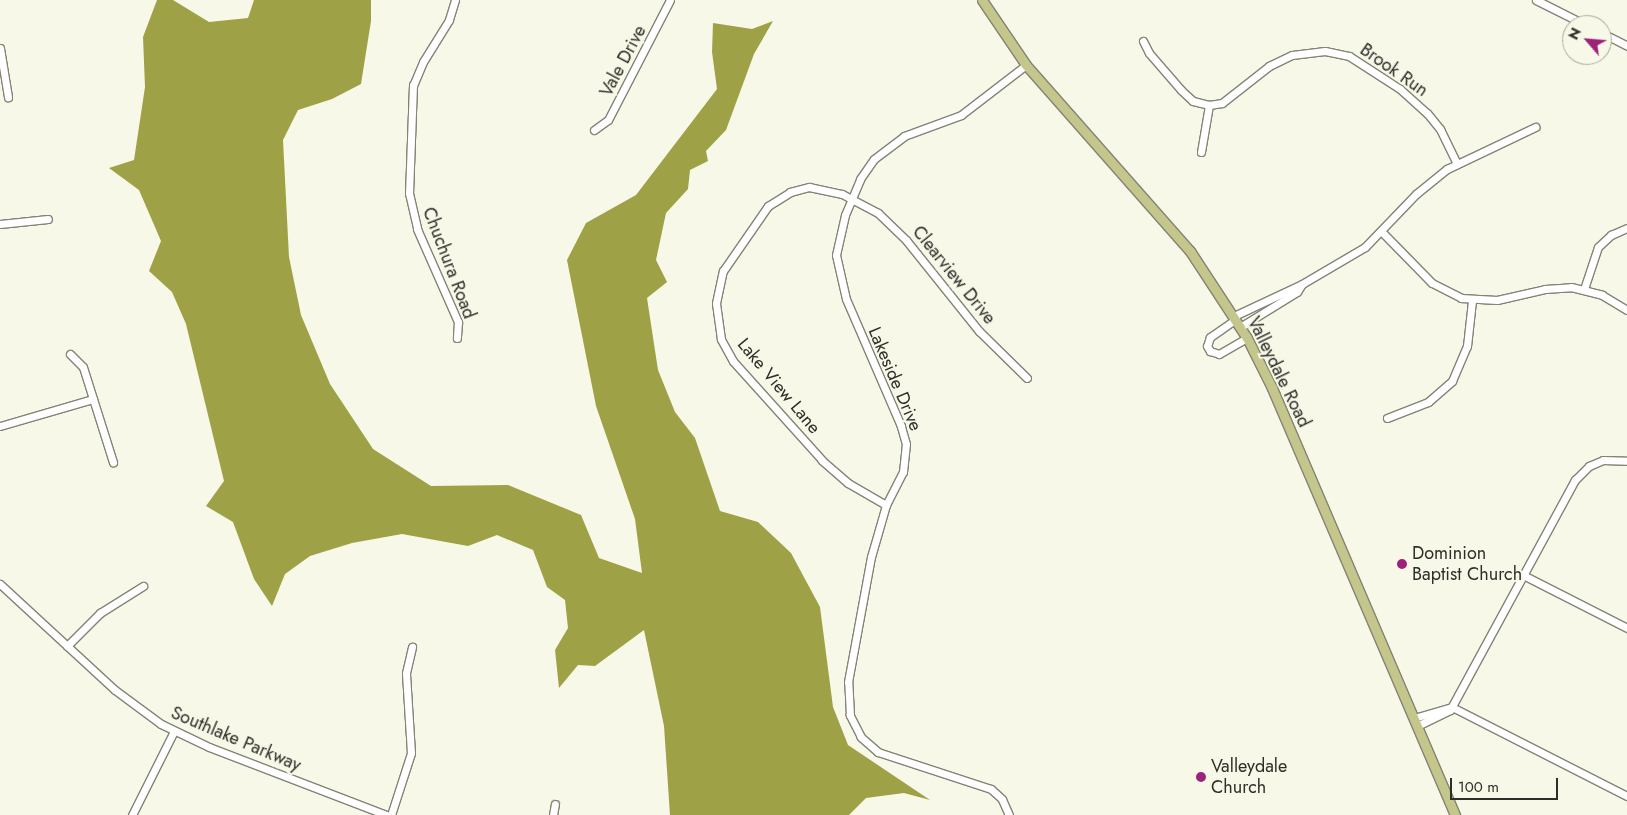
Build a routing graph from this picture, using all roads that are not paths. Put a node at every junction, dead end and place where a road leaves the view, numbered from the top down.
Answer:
1 (455, 0) edge
2 (670, 0) edge
3 (982, 0) edge
4 (1540, 1) edge
5 (1567, 15) edge
6 (1612, 38) edge
7 (1143, 41) dead end
8 (1627, 46) edge
9 (0, 48) edge
10 (1026, 65) junction
11 (8, 97) dead end
12 (1209, 104) junction
13 (1536, 127) dead end
14 (594, 130) dead end
15 (1201, 152) dead end
16 (1457, 164) junction
17 (852, 198) junction
18 (48, 219) dead end
19 (0, 224) edge
20 (1627, 228) edge
21 (1382, 232) junction
22 (1302, 284) junction
23 (1584, 289) junction
24 (1472, 301) junction
25 (1627, 310) edge
26 (1237, 321) junction
27 (457, 338) dead end
28 (1247, 338) junction
29 (70, 354) dead end
30 (1027, 378) dead end
31 (93, 399) junction
32 (1387, 418) dead end
33 (0, 426) edge
34 (1627, 461) edge
35 (113, 462) dead end
36 (886, 505) junction
37 (1523, 575) junction
38 (0, 584) edge
39 (143, 586) dead end
40 (1627, 628) edge
41 (66, 646) junction
42 (412, 647) dead end
43 (1452, 707) junction
44 (1415, 722) junction
45 (174, 731) junction
46 (1627, 796) edge
47 (555, 804) dead end
48 (132, 815) edge
49 (386, 815) edge
50 (391, 815) edge
51 (553, 815) edge
52 (1009, 815) edge
53 (1455, 815) edge

1 - 27 street, Chuchura Road
2 - 14 street, Vale Drive
3 - 10 main road, Valleydale Road
4 - 5 street
6 - 8 street
7 - 12 street
9 - 11 street
10 - 17 street, Lakeside Drive
10 - 26 main road, Valleydale Road
12 - 15 street
12 - 16 street, Brook Run
13 - 16 street
16 - 21 street
17 - 30 street, Clearview Drive
17 - 36 street, Lakeside Drive
17 - 36 street, Lake View Lane
18 - 19 street
20 - 23 street
21 - 22 street
21 - 24 street
22 - 26 street
22 - 26 street
23 - 24 street
23 - 25 street
24 - 32 street
26 - 28 main road, Valleydale Road
26 - 28 street
28 - 44 main road, Valleydale Road
29 - 31 street
31 - 33 street
31 - 35 street
34 - 37 street
36 - 52 street, Lakeside Drive
37 - 40 street
37 - 43 street
38 - 41 street, Southlake Parkway
39 - 41 street
41 - 45 street, Southlake Parkway
42 - 50 street
43 - 44 street
43 - 46 street
44 - 53 main road, Valleydale Road
45 - 48 street
45 - 49 street, Southlake Parkway
47 - 51 street

